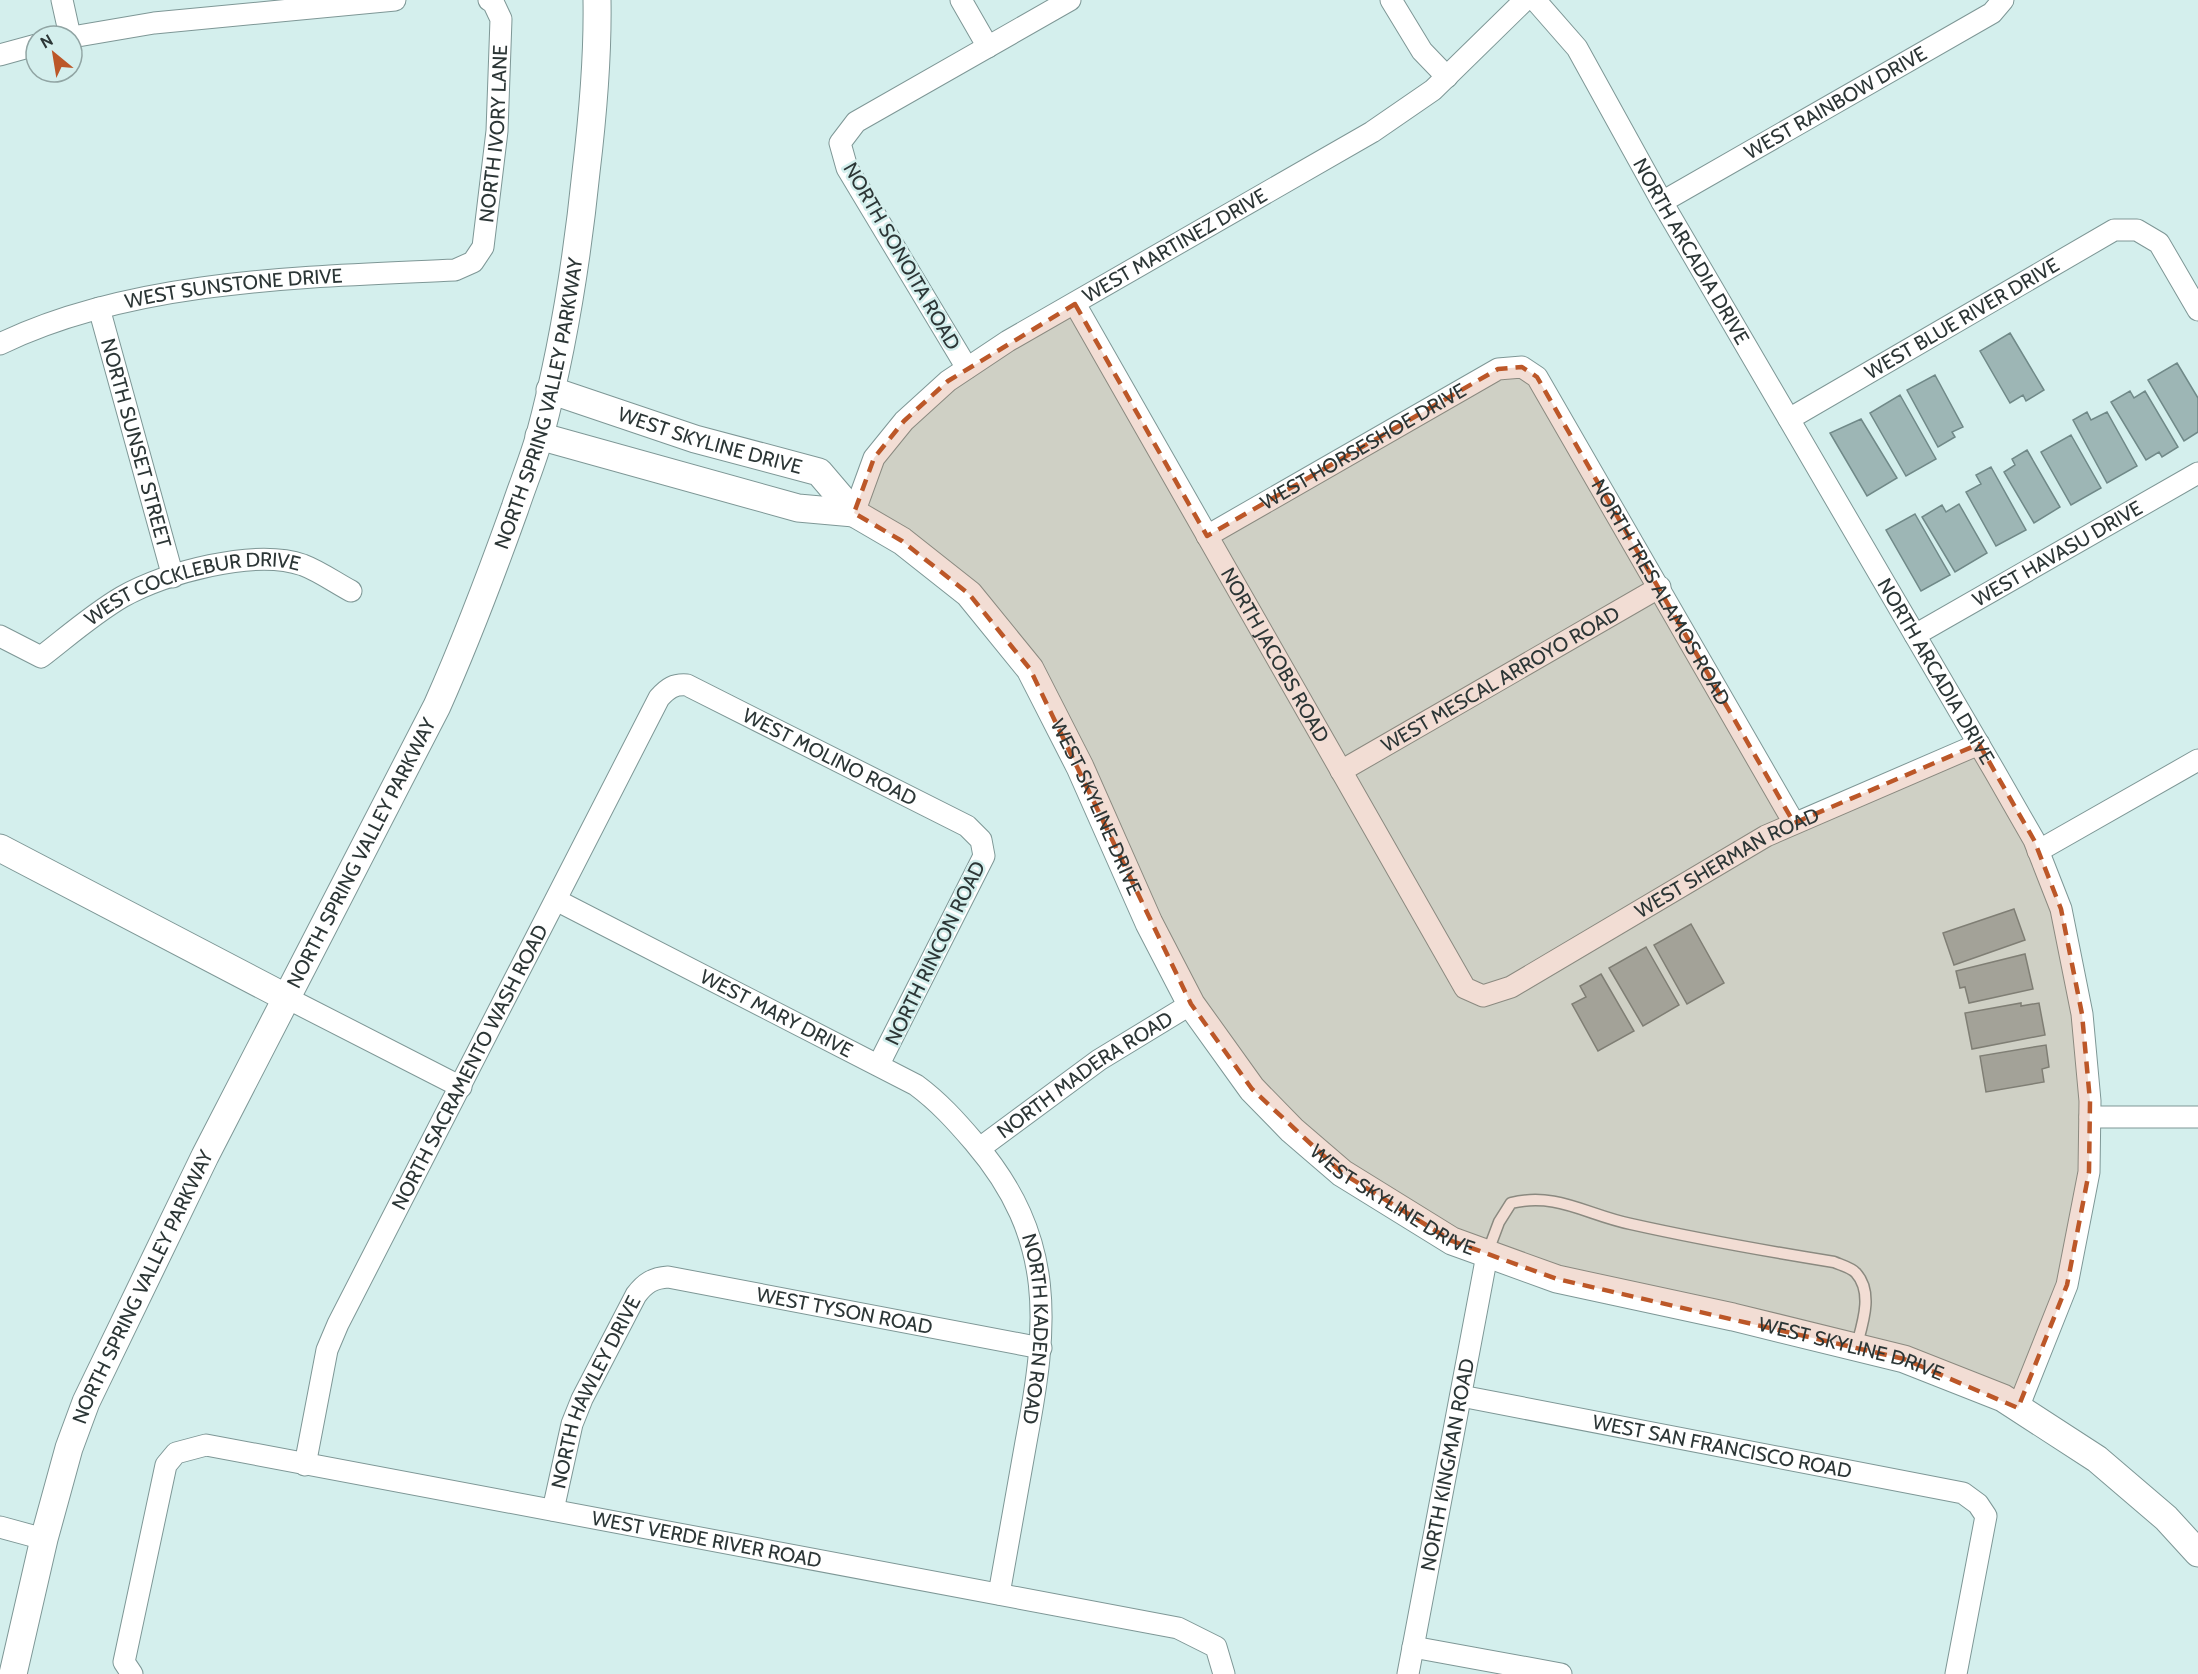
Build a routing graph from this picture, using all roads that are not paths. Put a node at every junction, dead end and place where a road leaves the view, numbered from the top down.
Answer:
1 (62, 0) edge
2 (388, 0) edge
3 (395, 0) edge
4 (597, 0) edge
5 (961, 0) edge
6 (1070, 0) edge
7 (1390, 0) edge
8 (1526, 0) edge
9 (1535, 0) edge
10 (2003, 0) edge
11 (491, 1) edge
12 (68, 24) edge
13 (84, 34) edge
14 (988, 47) junction
15 (24, 48) edge
16 (0, 55) edge
17 (1447, 78) junction
18 (1662, 202) junction
19 (473, 262) joint
20 (1075, 304) junction
21 (99, 308) junction
22 (2198, 310) edge
23 (0, 344) edge
24 (1522, 367) joint
25 (967, 368) junction
26 (550, 390) junction
27 (1789, 419) junction
28 (539, 436) junction
29 (2198, 473) edge
30 (854, 513) junction
31 (1207, 536) junction
32 (173, 577) junction
33 (1660, 587) junction
34 (351, 591) dead end
35 (1915, 635) junction
36 (0, 636) edge
37 (673, 686) joint
38 (1979, 744) junction
39 (2198, 760) edge
40 (1341, 771) junction
41 (1794, 823) junction
42 (981, 840) joint
43 (0, 848) edge
44 (2038, 850) junction
45 (556, 900) junction
46 (1483, 996) joint
47 (287, 998) junction
48 (1191, 1004) junction
49 (879, 1064) junction
50 (461, 1087) junction
51 (2198, 1117) edge
52 (2090, 1118) junction
53 (980, 1149) junction
54 (1487, 1255) junction
55 (649, 1282) joint
56 (1041, 1348) junction
57 (1856, 1348) junction
58 (1461, 1396) junction
59 (2018, 1408) junction
60 (305, 1465) junction
61 (554, 1510) junction
62 (0, 1527) edge
63 (44, 1539) junction
64 (2198, 1553) edge
65 (999, 1594) junction
66 (1413, 1647) junction
67 (130, 1672) edge
68 (13, 1674) edge
69 (1224, 1674) edge
70 (1408, 1674) edge
71 (1561, 1674) edge
72 (1956, 1674) edge

1 - 12 street
2 - 3 street
2 - 13 street
4 - 26 street, NORTH SPRING VALLEY PARKWAY
5 - 14 street
6 - 14 street
7 - 17 street
8 - 17 street, WEST MARTINEZ DRIVE
9 - 18 street, NORTH ARCADIA DRIVE
10 - 18 street, WEST RAINBOW DRIVE
11 - 19 street, NORTH IVORY LANE
14 - 25 street, NORTH SONOITA ROAD
15 - 16 street
17 - 20 street, WEST MARTINEZ DRIVE
18 - 27 street, NORTH ARCADIA DRIVE
19 - 21 street, WEST SUNSTONE DRIVE
20 - 25 street, WEST MARTINEZ DRIVE
20 - 31 street, NORTH JACOBS ROAD
21 - 23 street, WEST SUNSTONE DRIVE
21 - 32 street, NORTH SUNSET STREET
22 - 27 street, WEST BLUE RIVER DRIVE
24 - 31 street, WEST HORSESHOE DRIVE
24 - 33 street, NORTH TRES ALAMOS ROAD
25 - 30 street, WEST MARTINEZ DRIVE
26 - 28 street, NORTH SPRING VALLEY PARKWAY
26 - 30 street, WEST SKYLINE DRIVE
27 - 35 street, NORTH ARCADIA DRIVE
28 - 30 street, WEST SKYLINE DRIVE
28 - 47 street, NORTH SPRING VALLEY PARKWAY
29 - 35 street, WEST HAVASU DRIVE
30 - 48 street, WEST SKYLINE DRIVE
31 - 40 street, NORTH JACOBS ROAD
32 - 34 street, WEST COCKLEBUR DRIVE
32 - 36 street, WEST COCKLEBUR DRIVE
33 - 40 street, WEST MESCAL ARROYO ROAD
33 - 41 street, NORTH TRES ALAMOS ROAD
35 - 38 street, NORTH ARCADIA DRIVE
37 - 42 street, WEST MOLINO ROAD
37 - 45 street, NORTH SACRAMENTO WASH ROAD
38 - 41 street, WEST SHERMAN ROAD
38 - 44 street, NORTH ARCADIA DRIVE
39 - 44 street
40 - 46 street, NORTH JACOBS ROAD
41 - 46 street, WEST SHERMAN ROAD
42 - 49 street, NORTH RINCON ROAD
43 - 47 street
44 - 52 street, NORTH ARCADIA DRIVE
45 - 49 street, WEST MARY DRIVE
45 - 50 street, NORTH SACRAMENTO WASH ROAD
47 - 50 street
47 - 63 street, NORTH SPRING VALLEY PARKWAY
48 - 53 street, NORTH MADERA ROAD
48 - 54 street, WEST SKYLINE DRIVE
49 - 53 street, WEST MARY DRIVE
50 - 60 street, NORTH SACRAMENTO WASH ROAD
51 - 52 street
52 - 59 street, NORTH ARCADIA DRIVE
53 - 56 street, NORTH KADEN ROAD
54 - 57 street, WEST SKYLINE DRIVE
54 - 57 lane
54 - 58 street, NORTH KINGMAN ROAD
55 - 56 street, WEST TYSON ROAD
55 - 61 street, NORTH HAWLEY DRIVE
56 - 65 street, NORTH KADEN ROAD
57 - 59 street, WEST SKYLINE DRIVE
58 - 66 street, NORTH KINGMAN ROAD
58 - 72 street, WEST SAN FRANCISCO ROAD
59 - 64 street, WEST SKYLINE DRIVE
60 - 61 street, WEST VERDE RIVER ROAD
60 - 67 street, WEST VERDE RIVER ROAD
61 - 65 street, WEST VERDE RIVER ROAD
62 - 63 street
63 - 68 street, NORTH SPRING VALLEY PARKWAY
65 - 69 street, WEST VERDE RIVER ROAD
66 - 70 street, NORTH KINGMAN ROAD
66 - 71 street

